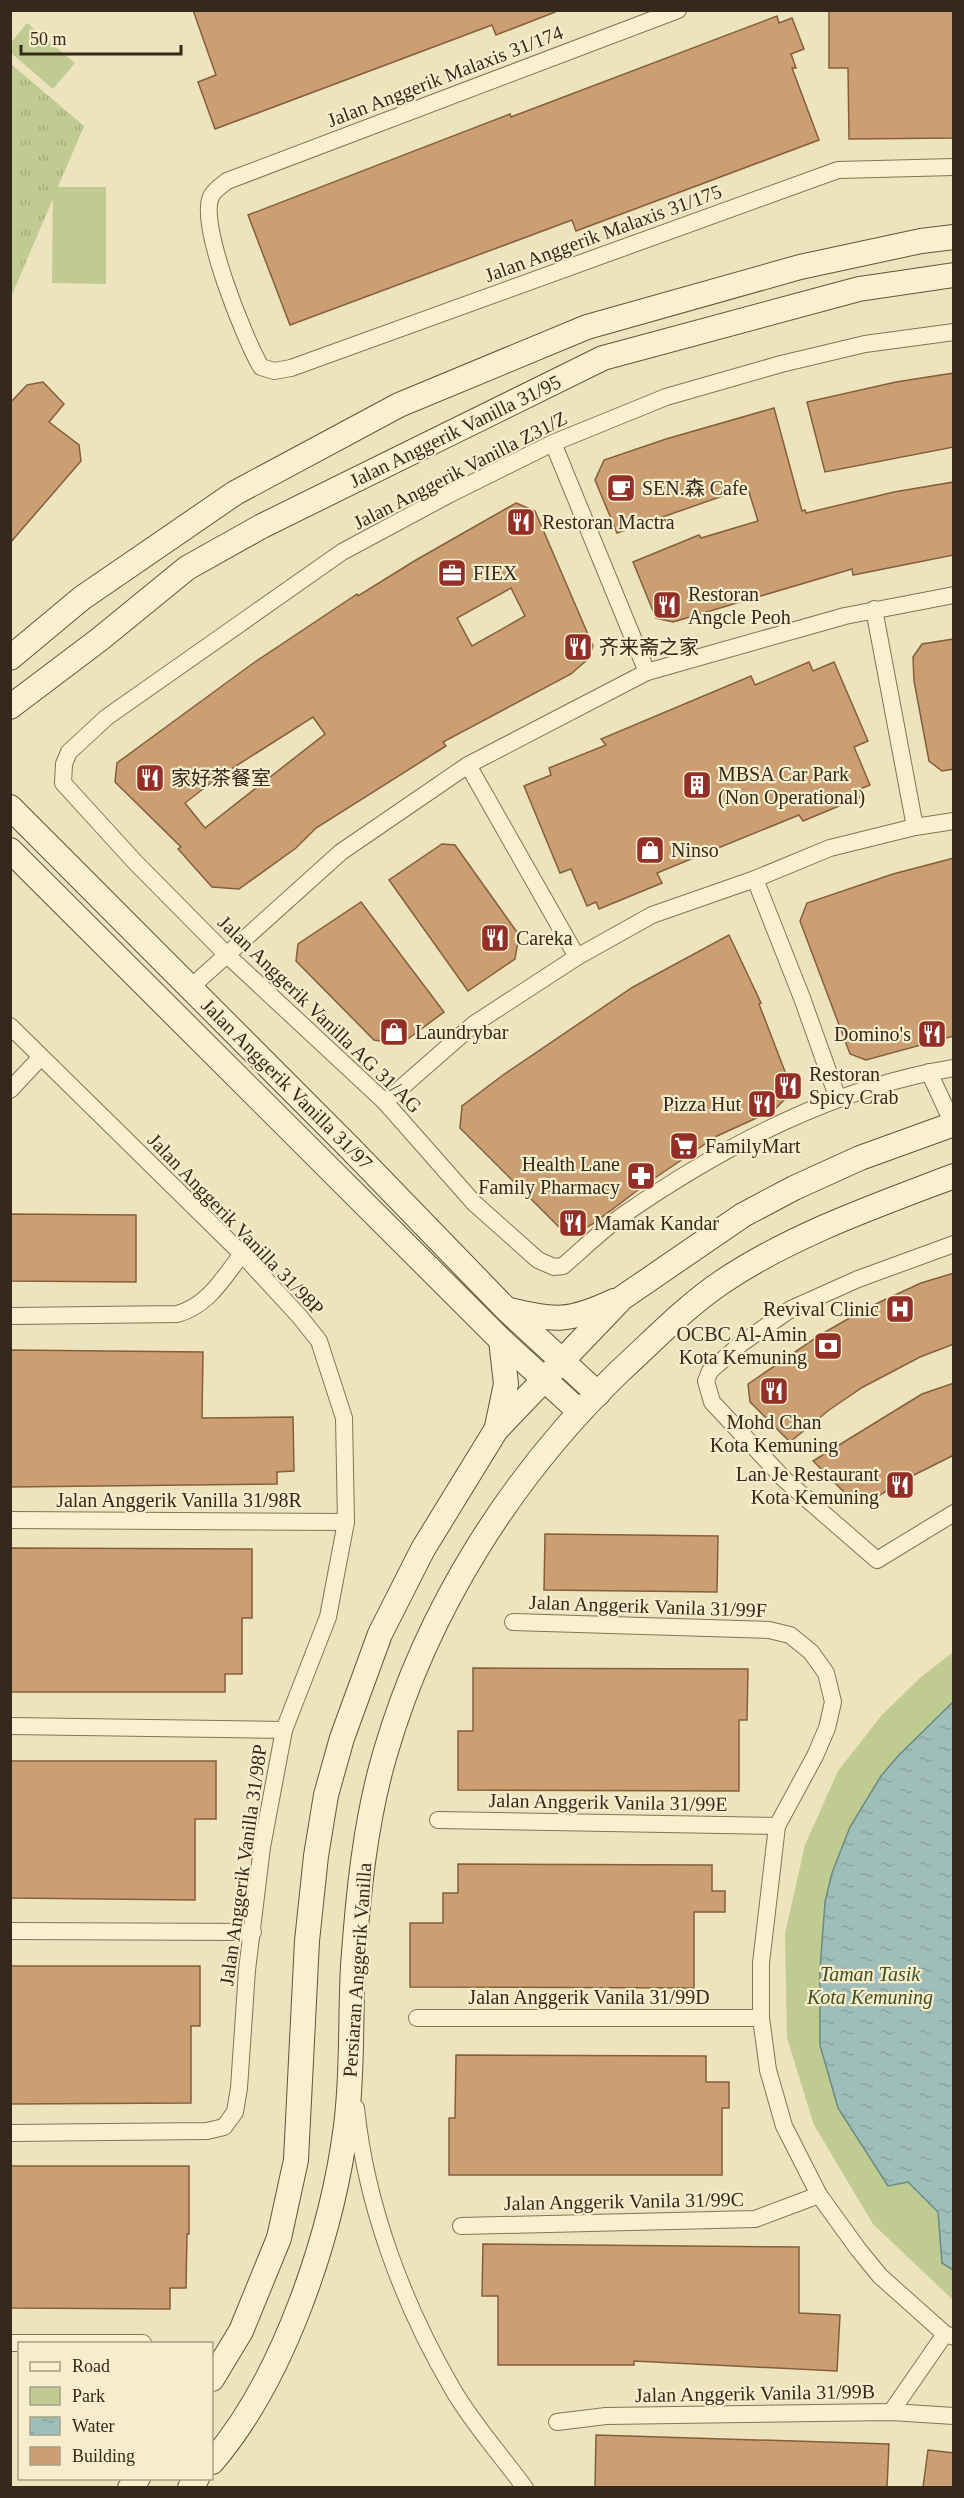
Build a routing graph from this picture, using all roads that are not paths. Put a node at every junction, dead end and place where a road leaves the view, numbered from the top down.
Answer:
1 (678, 10) edge
2 (954, 167) edge
3 (954, 237) edge
4 (954, 275) edge
5 (954, 332) edge
6 (274, 370) joint
7 (553, 443) junction
8 (954, 595) edge
9 (874, 609) junction
10 (10, 658) edge
11 (647, 672) junction
12 (10, 707) edge
13 (468, 765) junction
14 (63, 783) joint
15 (10, 807) edge
16 (954, 820) edge
17 (915, 827) junction
18 (10, 850) edge
19 (755, 879) junction
20 (226, 954) junction
21 (577, 957) junction
22 (191, 987) junction
23 (10, 1026) edge
24 (41, 1057) junction
25 (954, 1068) edge
26 (929, 1072) junction
27 (10, 1090) edge
28 (838, 1099) junction
29 (385, 1102) junction
30 (953, 1124) edge
31 (954, 1176) edge
32 (954, 1244) edge
33 (242, 1254) junction
34 (622, 1298) junction
35 (506, 1309) junction
36 (10, 1316) edge
37 (501, 1341) junction
38 (563, 1362) junction
39 (544, 1382) junction
40 (598, 1394) junction
41 (580, 1412) junction
42 (496, 1430) junction
43 (954, 1513) edge
44 (10, 1520) edge
45 (346, 1522) junction
46 (513, 1622) dead end
47 (10, 1726) edge
48 (284, 1730) junction
49 (438, 1820) dead end
50 (777, 1826) junction
51 (10, 1931) edge
52 (253, 1932) junction
53 (417, 2018) dead end
54 (761, 2018) junction
55 (351, 2069) junction
56 (10, 2133) edge
57 (819, 2195) junction
58 (461, 2226) dead end
59 (949, 2336) edge
60 (213, 2377) edge
61 (891, 2412) junction
62 (954, 2416) edge
63 (557, 2422) dead end
64 (213, 2461) edge
65 (525, 2487) edge

1 - 6 street, Jalan Anggerik Malaxis 31/174
2 - 6 street, Jalan Anggerik Malaxis 31/175
3 - 10 street, Jalan Anggerik Vanilla 31/95
4 - 12 street, Jalan Anggerik Vanilla 31/95
5 - 7 street, Jalan Anggerik Vanilla Z31/Z
7 - 11 street
7 - 14 street, Jalan Anggerik Vanilla Z31/Z
8 - 9 street
9 - 11 street
9 - 17 street
11 - 13 street
13 - 20 street
13 - 21 street
14 - 20 street, Jalan Anggerik Vanilla AG 31/AG
15 - 22 street, Jalan Anggerik Vanilla 31/97
16 - 17 street
17 - 19 street
18 - 37 street, Jalan Anggerik Vanilla 31/97
19 - 21 street
19 - 28 street
20 - 22 street
20 - 29 street, Jalan Anggerik Vanilla AG 31/AG
21 - 29 street
22 - 35 street, Jalan Anggerik Vanilla 31/97
23 - 24 street, Jalan Anggerik Vanilla 31/98P
24 - 27 street
24 - 33 street, Jalan Anggerik Vanilla 31/98P
25 - 26 street
26 - 28 street
26 - 30 street
28 - 29 street, Jalan Anggerik Vanilla AG 31/AG
30 - 34 street
31 - 40 street, Persiaran Anggerik Vanilla
32 - 43 street
33 - 36 street
33 - 45 street, Jalan Anggerik Vanilla 31/98P
34 - 35 street
34 - 38 street
35 - 38 street, Jalan Anggerik Vanilla 31/97
37 - 39 street, Jalan Anggerik Vanilla 31/97
37 - 42 street
38 - 39 street
38 - 40 street, Jalan Anggerik Vanilla 31/97
39 - 41 street, Jalan Anggerik Vanilla 31/97
39 - 42 street
40 - 41 street, Persiaran Anggerik Vanilla
41 - 55 street, Persiaran Anggerik Vanilla
42 - 60 street
44 - 45 street, Jalan Anggerik Vanilla 31/98R
45 - 48 street, Jalan Anggerik Vanilla 31/98P
46 - 50 street, Jalan Anggerik Vanila 31/99F
47 - 48 street
48 - 52 street, Jalan Anggerik Vanilla 31/98P
49 - 50 street, Jalan Anggerik Vanila 31/99E
50 - 54 street
51 - 52 street
52 - 56 street, Jalan Anggerik Vanilla 31/98P
53 - 54 street, Jalan Anggerik Vanila 31/99D
54 - 57 street
55 - 64 street, Persiaran Anggerik Vanilla
55 - 65 street
57 - 58 street, Jalan Anggerik Vanila 31/99C
57 - 59 street
59 - 61 street
61 - 62 street, Jalan Anggerik Vanila 31/99B
61 - 63 street, Jalan Anggerik Vanila 31/99B

